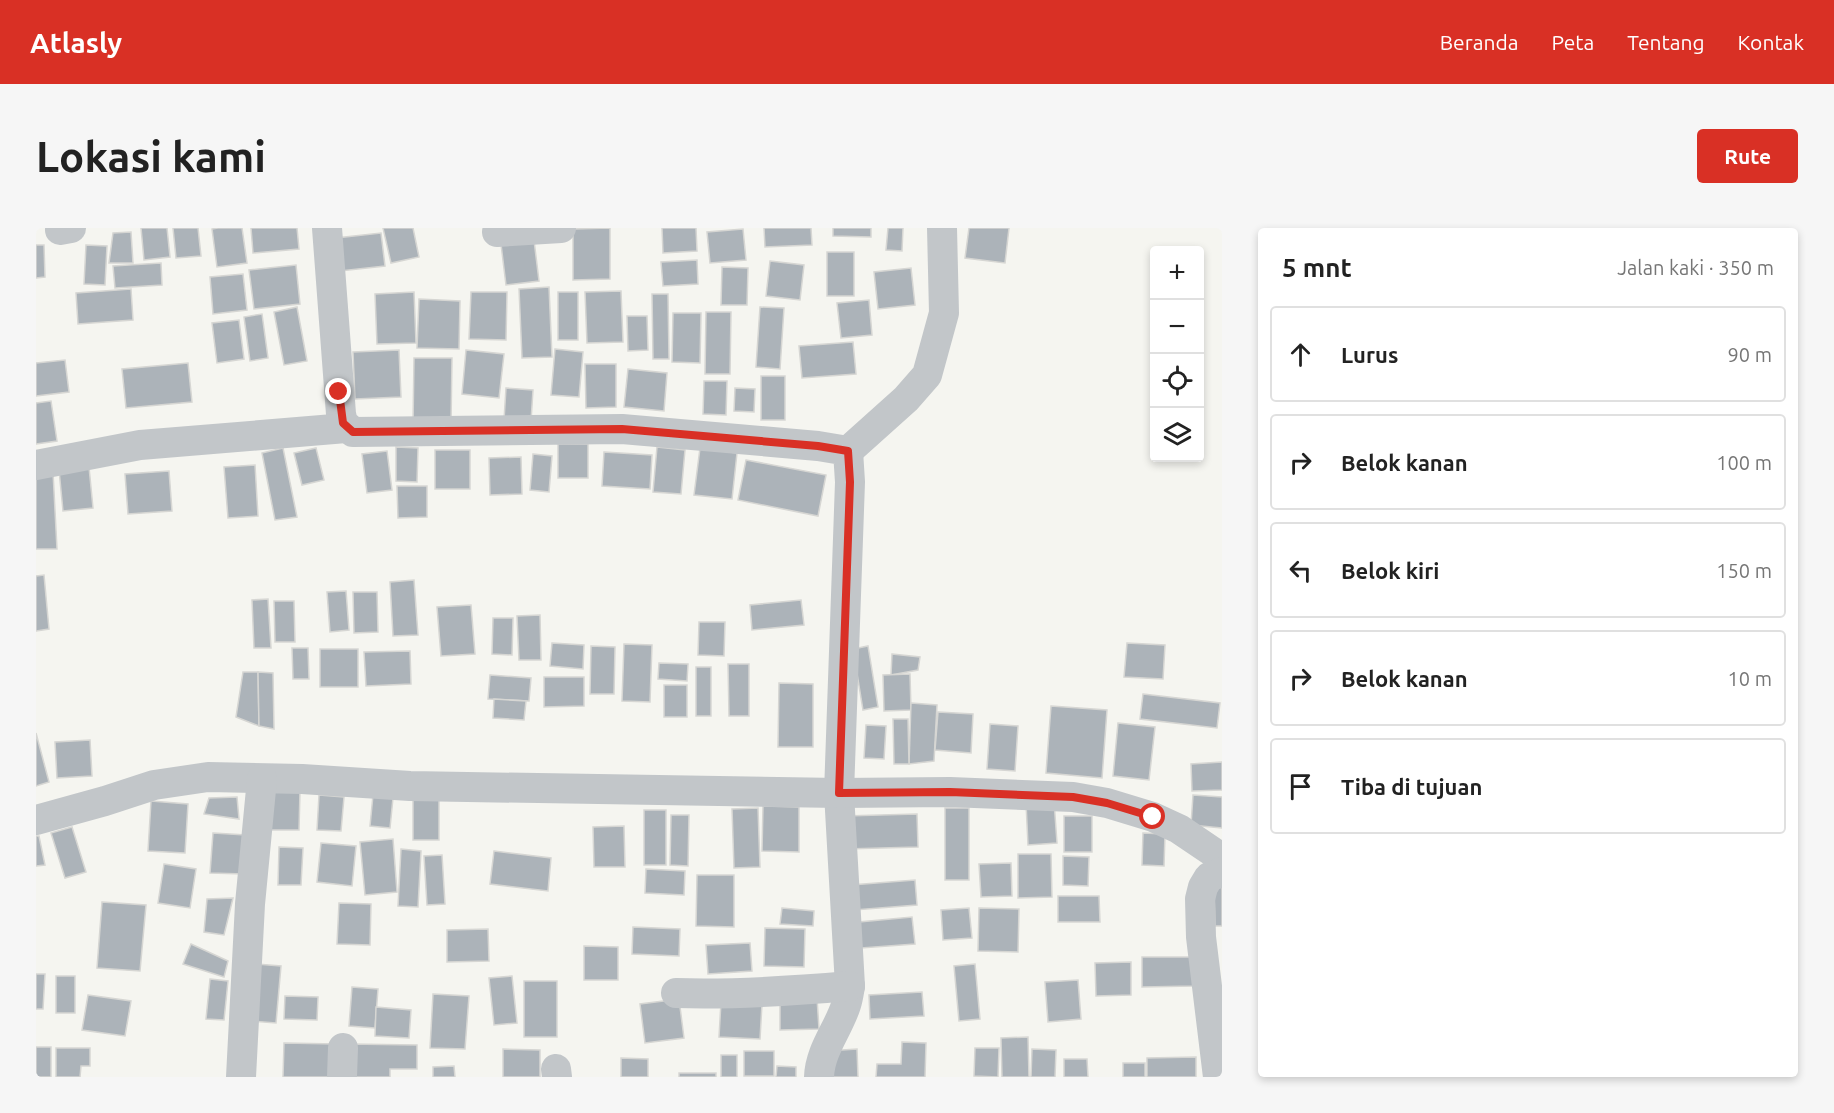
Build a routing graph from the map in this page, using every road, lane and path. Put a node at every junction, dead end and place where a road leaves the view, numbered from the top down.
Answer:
1 (327, 228) edge
2 (561, 228) edge
3 (942, 228) edge
4 (497, 232) dead end
5 (346, 428) junction
6 (848, 451) junction
7 (36, 465) edge
8 (262, 778) junction
9 (839, 793) junction
10 (36, 820) edge
11 (1222, 858) edge
12 (1222, 872) edge
13 (850, 986) junction
14 (676, 993) dead end
15 (241, 1077) edge
16 (819, 1077) edge
17 (1218, 1077) edge

1 - 5 street
2 - 4 street
3 - 6 street
5 - 6 street
5 - 7 street
6 - 9 street
8 - 9 street
8 - 10 street
8 - 15 street
9 - 11 street
9 - 13 street
12 - 17 street
13 - 14 street
13 - 16 street

